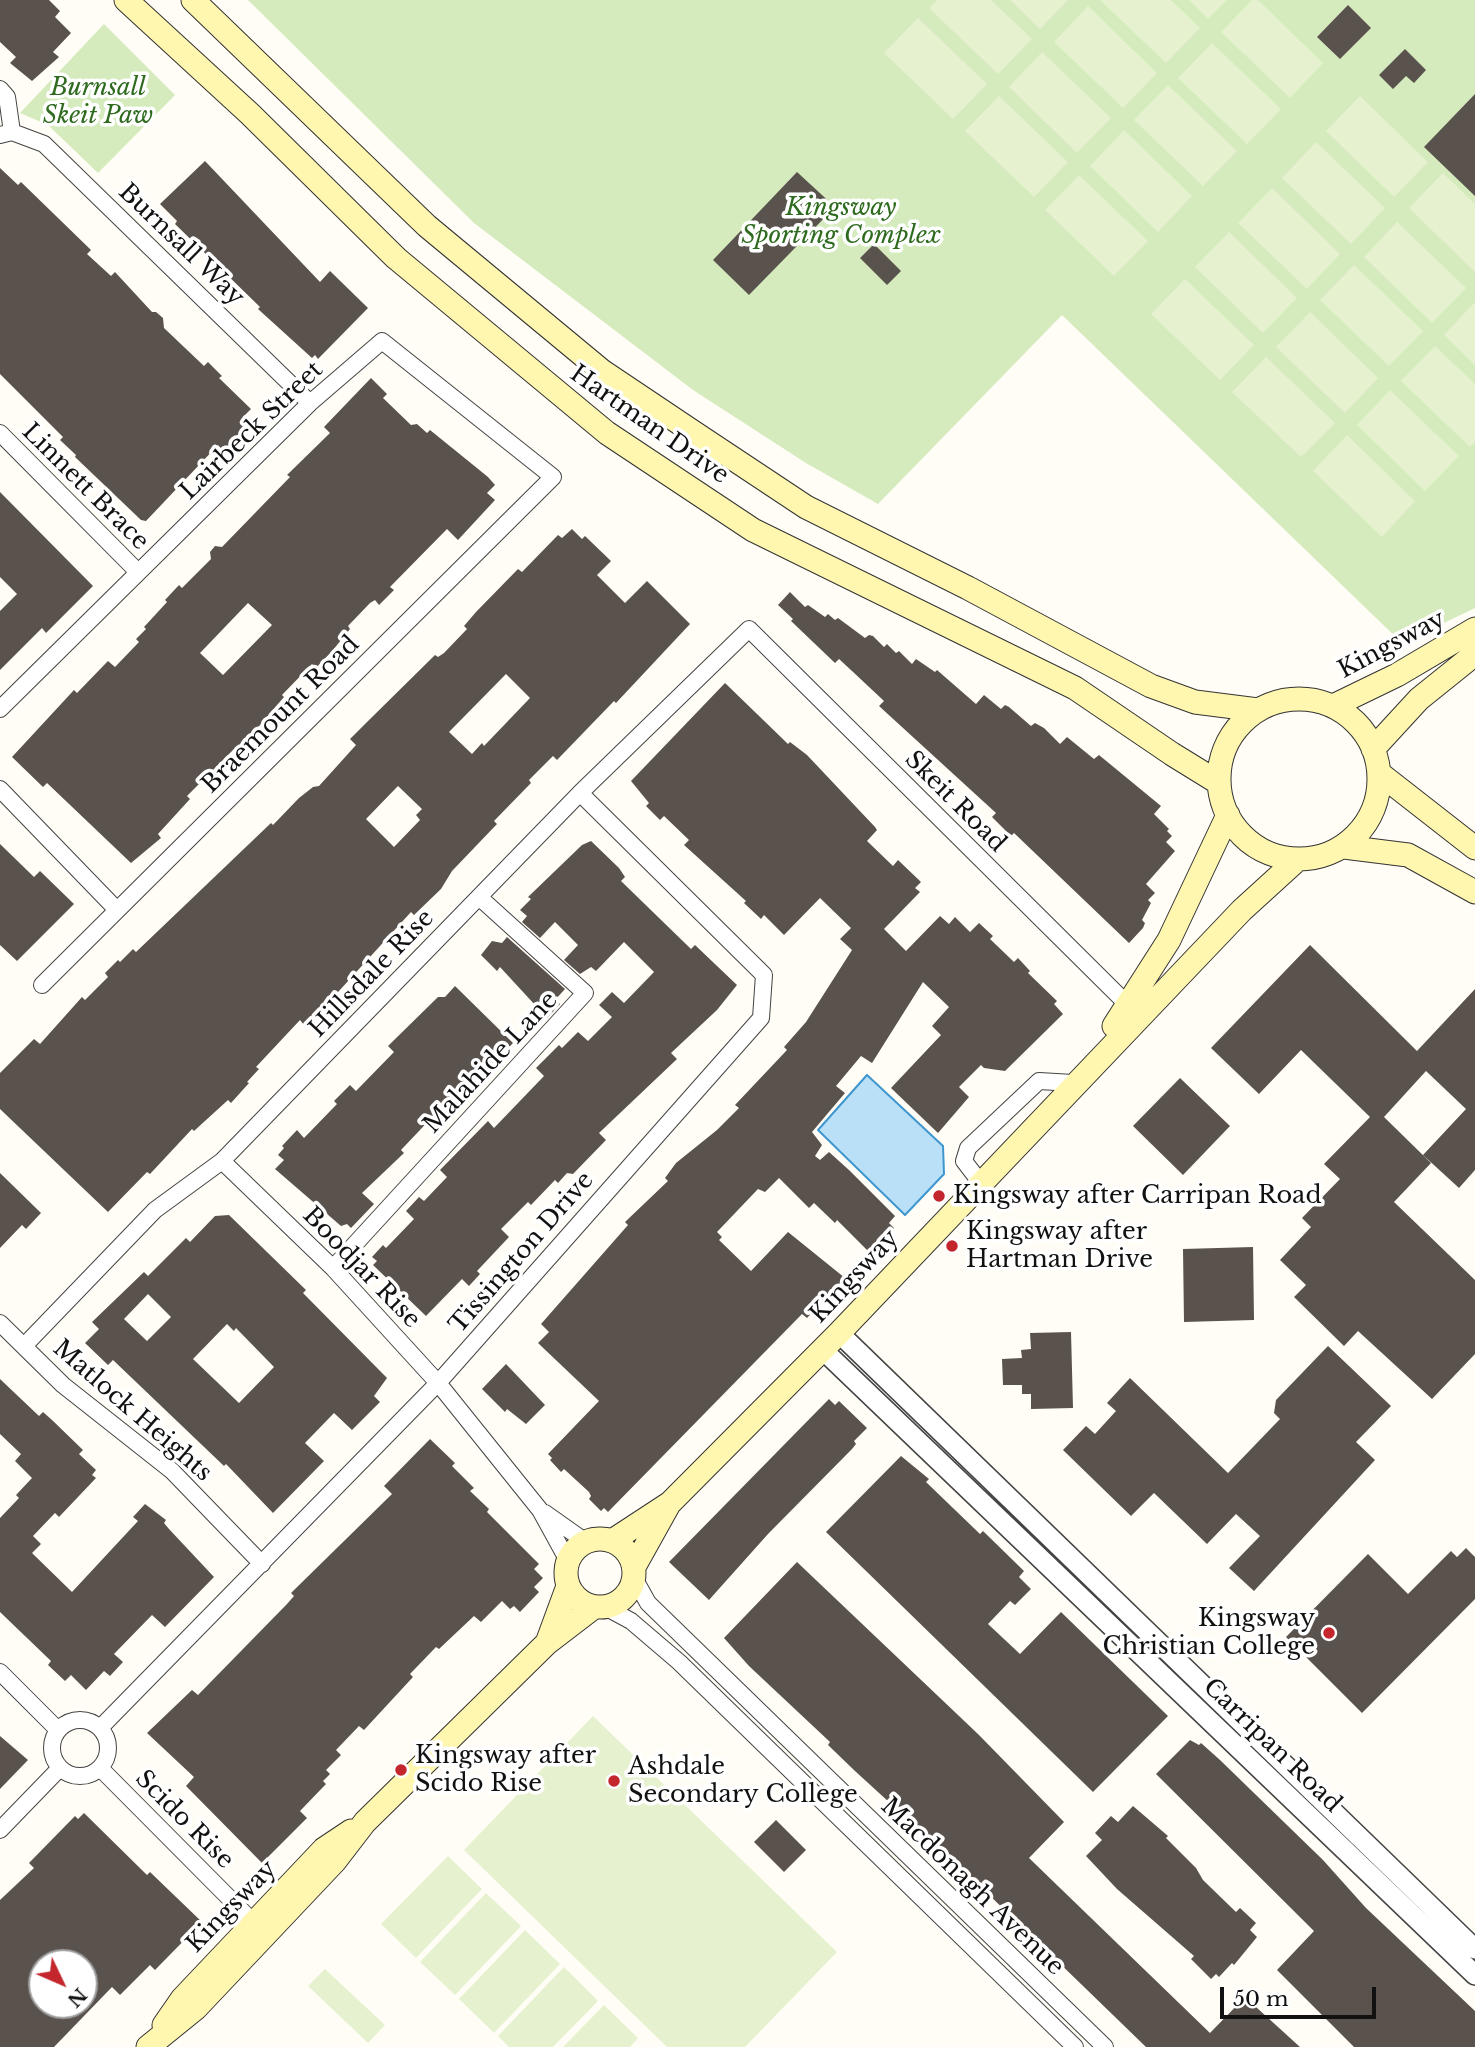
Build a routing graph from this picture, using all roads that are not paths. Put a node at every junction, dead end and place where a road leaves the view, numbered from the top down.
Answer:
1 (126, 0) edge
2 (193, 0) edge
3 (0, 89) edge
4 (6, 134) edge
5 (310, 403) junction
6 (0, 433) edge
7 (553, 477) joint
8 (138, 572) junction
9 (749, 629) joint
10 (1475, 629) edge
11 (1475, 654) edge
12 (1333, 706) junction
13 (0, 709) edge
14 (1258, 710) junction
15 (1373, 749) junction
16 (1379, 773) junction
17 (1219, 783) junction
18 (0, 789) edge
19 (580, 793) junction
20 (1228, 815) junction
21 (1344, 847) junction
22 (1475, 848) edge
23 (1298, 859) junction
24 (1475, 892) edge
25 (479, 897) junction
26 (117, 911) junction
27 (42, 985) dead end
28 (1129, 1006) junction
29 (1073, 1083) junction
30 (222, 1161) junction
31 (980, 1182) junction
32 (333, 1268) junction
33 (0, 1323) edge
34 (839, 1333) junction
35 (24, 1346) junction
36 (822, 1349) junction
37 (438, 1383) junction
38 (670, 1503) junction
39 (540, 1510) junction
40 (1008, 1513) junction
41 (612, 1541) junction
42 (586, 1542) junction
43 (568, 1560) junction
44 (262, 1564) junction
45 (634, 1573) junction
46 (568, 1586) junction
47 (600, 1607) junction
48 (547, 1643) junction
49 (0, 1672) edge
50 (100, 1728) junction
51 (58, 1730) junction
52 (60, 1768) junction
53 (100, 1768) junction
54 (0, 1830) edge
55 (260, 1928) junction
56 (1475, 1949) edge
57 (1475, 1975) edge
58 (150, 2045) edge
59 (1075, 2047) edge
60 (1105, 2047) edge

1 - 17 main road, Hartman Drive
2 - 14 main road, Hartman Drive
3 - 4 street, Burnsall Way
4 - 5 street, Burnsall Way
5 - 7 street, Lairbeck Street
5 - 8 street, Lairbeck Street
6 - 8 street, Linnett Brace
7 - 26 street, Braemount Road
8 - 13 street, Lairbeck Street
9 - 19 street, Hillsdale Rise
9 - 28 street, Skeit Road
10 - 12 main road, Kingsway
11 - 15 main road, Kingsway
12 - 14 main road
12 - 15 main road
14 - 17 main road
15 - 16 main road
16 - 21 main road
16 - 22 main road
17 - 20 main road
18 - 26 street
19 - 25 street, Hillsdale Rise
19 - 37 street, Tissington Drive
20 - 23 main road
20 - 28 main road, Kingsway
21 - 23 main road
21 - 24 main road
23 - 29 main road, Kingsway
25 - 30 street, Hillsdale Rise
25 - 32 street, Malahide Lane
26 - 27 street, Braemount Road
28 - 29 main road, Kingsway
29 - 31 main road, Kingsway
29 - 31 street
30 - 32 street, Boodjar Rise
30 - 35 street, Hillsdale Rise
31 - 34 main road, Kingsway
32 - 37 street, Boodjar Rise
33 - 35 street, Matlock Heights
34 - 36 main road, Kingsway
34 - 40 street, Carripan Road
35 - 44 street, Matlock Heights
36 - 38 main road, Kingsway
36 - 40 street, Carripan Road
37 - 39 street, Boodjar Rise
37 - 44 street, Tissington Drive
38 - 41 main road, Kingsway
38 - 45 main road, Kingsway
39 - 42 street, Boodjar Rise
39 - 43 street, Boodjar Rise
40 - 56 street, Carripan Road
40 - 57 street, Carripan Road
41 - 42 main road
41 - 45 main road
42 - 43 main road
43 - 46 main road, Kingsway
44 - 50 street, Tissington Drive
45 - 47 main road, Kingsway
45 - 60 street, Macdonagh Avenue
46 - 47 main road
46 - 48 main road, Kingsway
47 - 48 main road, Kingsway
47 - 59 street, Macdonagh Avenue
48 - 55 main road, Kingsway
49 - 51 street
50 - 51 street
50 - 53 street
51 - 52 street
52 - 53 street
52 - 54 street
53 - 55 street, Scido Rise
55 - 58 main road, Kingsway

